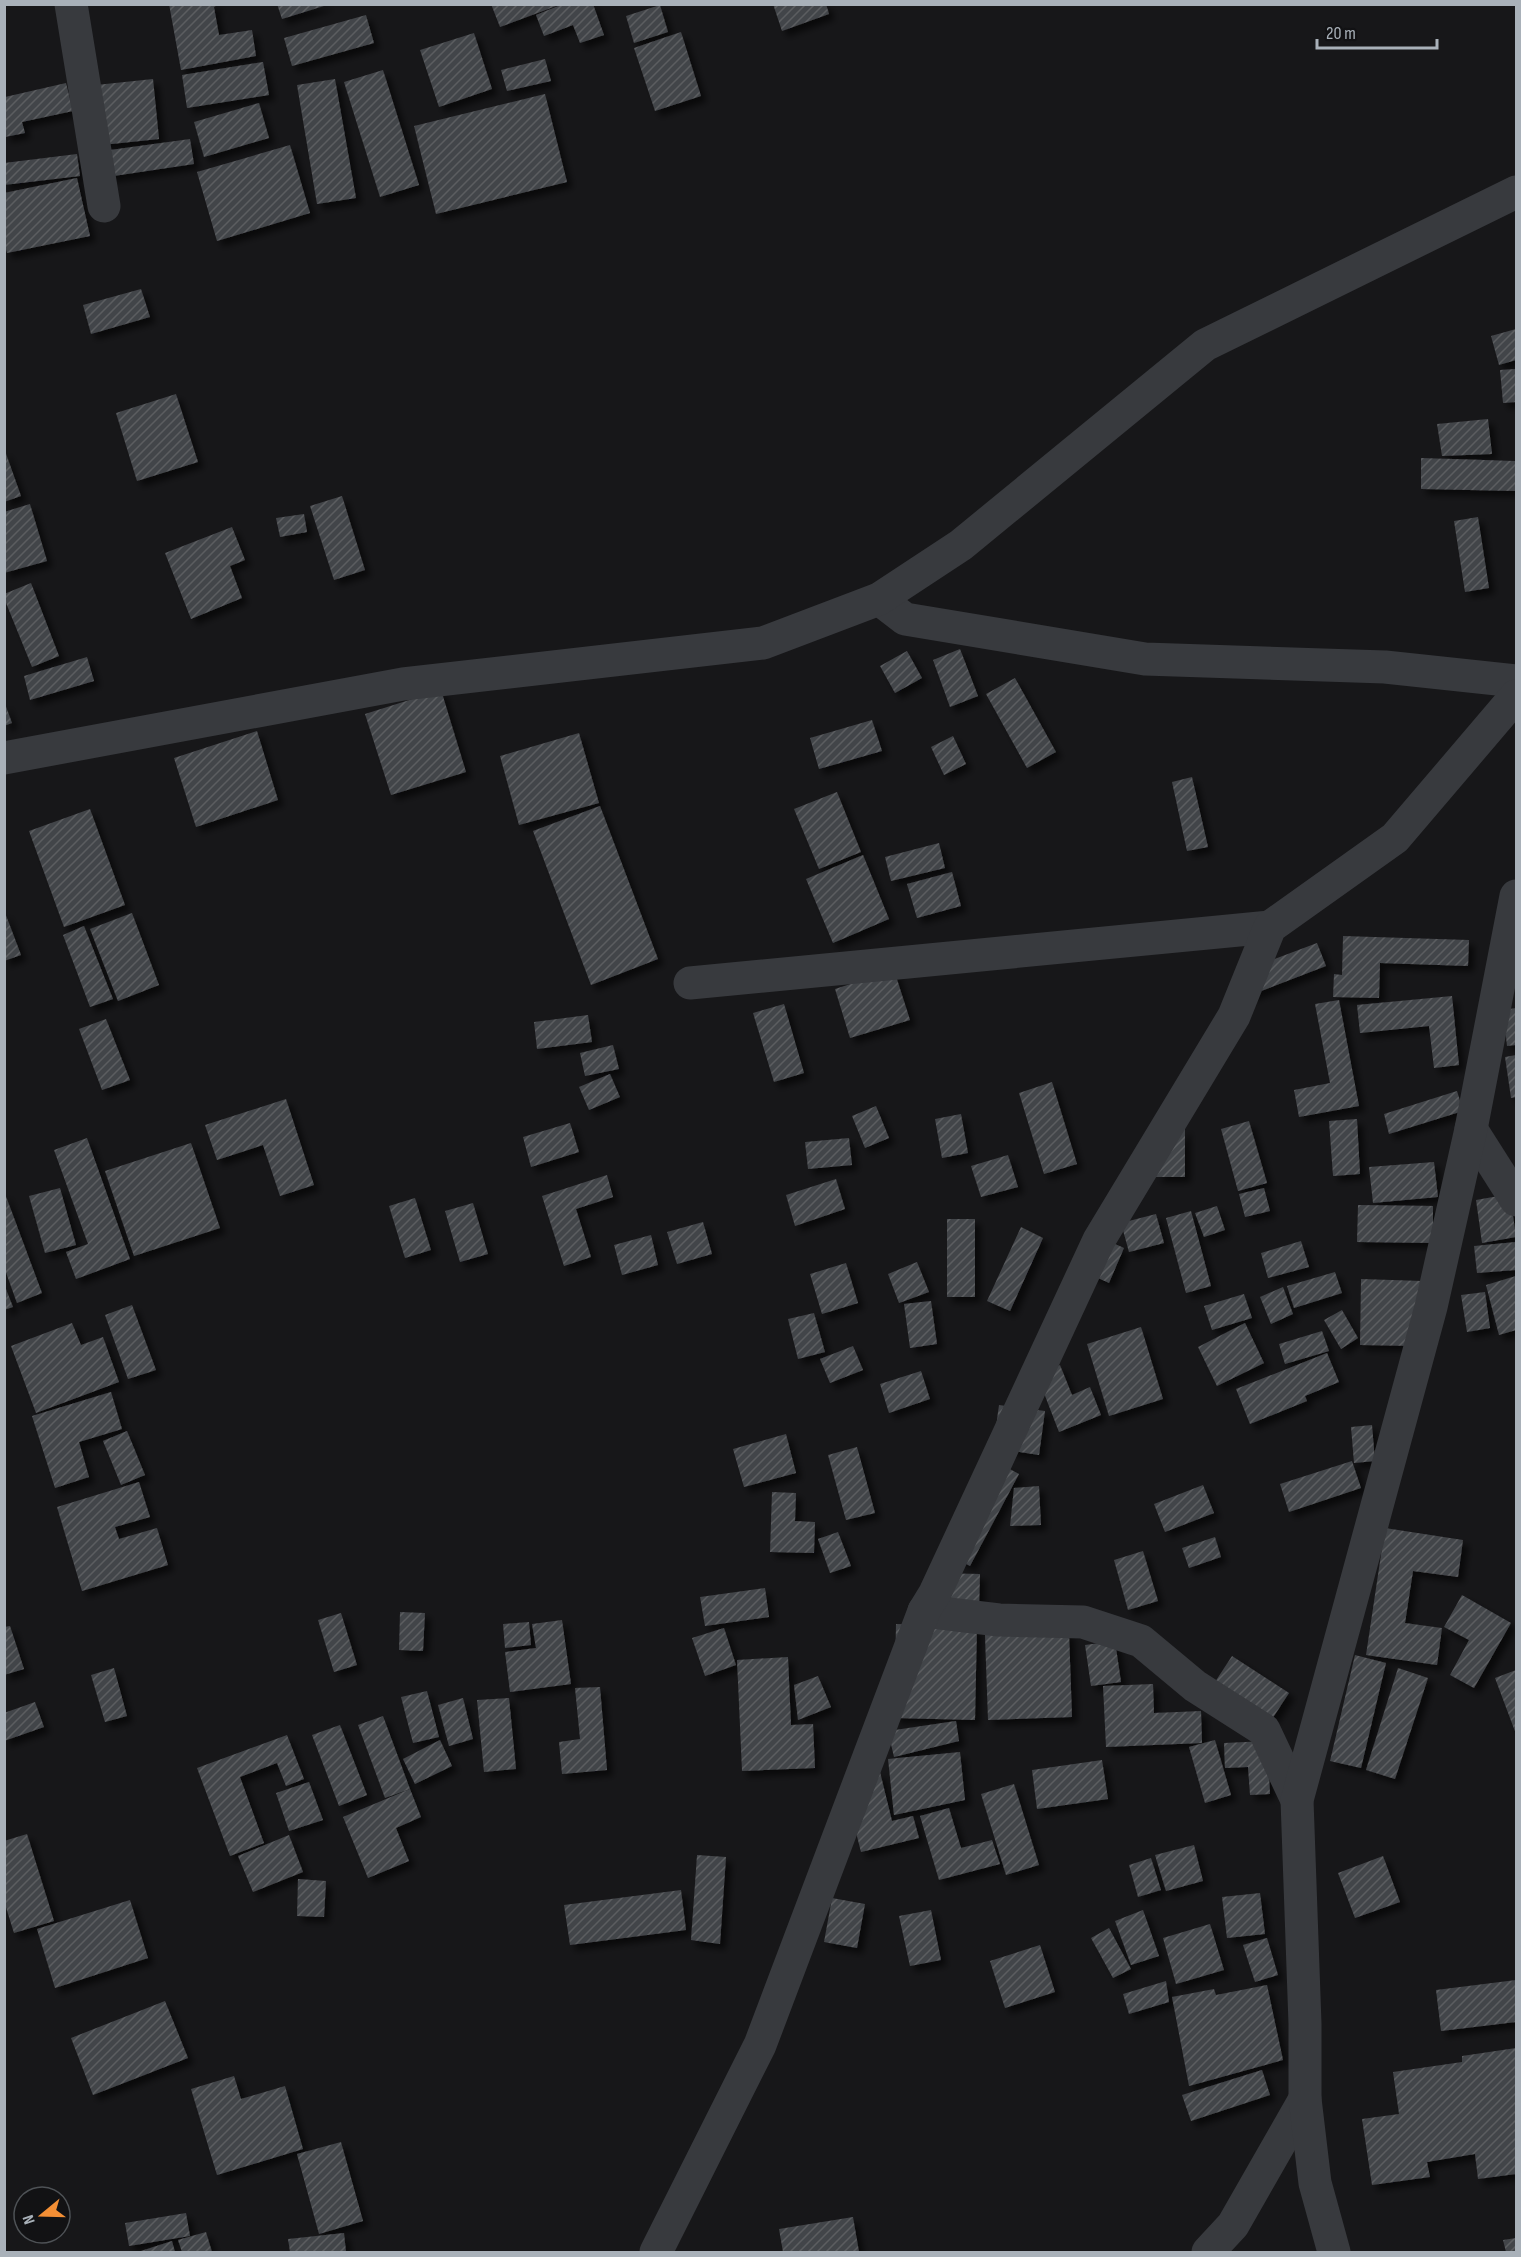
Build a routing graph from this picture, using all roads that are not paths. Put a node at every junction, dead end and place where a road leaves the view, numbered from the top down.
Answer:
1 (71, 4) edge
2 (1516, 192) edge
3 (104, 206) dead end
4 (879, 599) junction
5 (1516, 681) edge
6 (1516, 696) edge
7 (4, 758) edge
8 (1516, 896) edge
9 (1270, 927) junction
10 (690, 983) dead end
11 (1471, 1129) junction
12 (1516, 1200) edge
13 (924, 1611) junction
14 (1297, 1800) junction
15 (1305, 2098) junction
16 (656, 2253) edge
17 (1208, 2253) edge
18 (1334, 2253) edge

1 - 3 street
2 - 4 street
4 - 5 street
4 - 7 street
6 - 9 street
8 - 11 street
9 - 10 street
9 - 13 street
11 - 12 street
11 - 14 street
13 - 14 street
13 - 16 street
14 - 15 street
15 - 17 street
15 - 18 street

